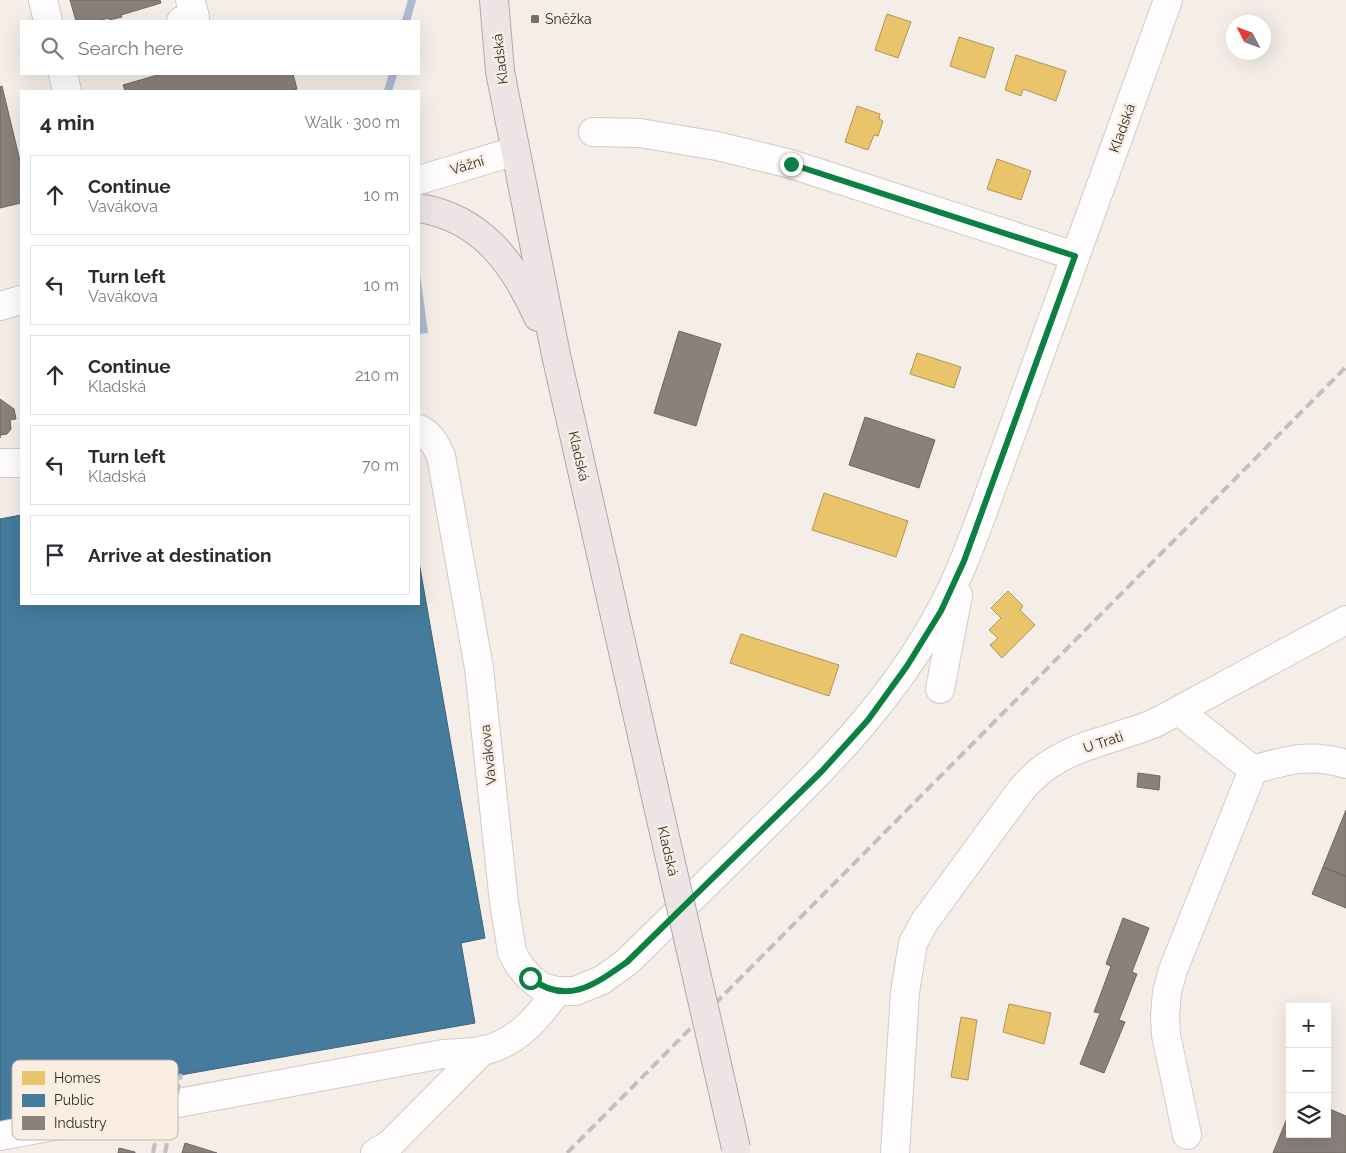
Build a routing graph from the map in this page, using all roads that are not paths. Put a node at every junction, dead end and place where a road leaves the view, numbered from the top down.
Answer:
1 (43, 0) edge
2 (190, 0) edge
3 (494, 0) edge
4 (1168, 0) edge
5 (48, 20) edge
6 (184, 20) edge
7 (63, 75) edge
8 (67, 90) edge
9 (593, 132) dead end
10 (515, 151) junction
11 (420, 180) edge
12 (420, 208) edge
13 (1075, 256) junction
14 (20, 300) edge
15 (0, 306) edge
16 (556, 355) junction
17 (420, 430) edge
18 (0, 463) edge
19 (20, 463) edge
20 (964, 561) junction
21 (1346, 620) edge
22 (940, 689) dead end
23 (1179, 710) junction
24 (1346, 764) edge
25 (1252, 770) junction
26 (627, 962) joint
27 (557, 991) junction
28 (483, 1050) junction
29 (178, 1107) edge
30 (1187, 1135) dead end
31 (737, 1151) edge
32 (375, 1153) edge
33 (895, 1153) edge

1 - 5 street
2 - 6 street
3 - 10 main road, Kladská
4 - 13 street, Kladská
7 - 8 street
9 - 13 street
10 - 11 street, Vážní
10 - 16 main road, Kladská
12 - 16 main road
13 - 20 street, Kladská
14 - 15 street
16 - 31 main road, Kladská, bridge
17 - 27 street, Vavákova
18 - 19 street
20 - 22 street
20 - 26 street, Kladská
21 - 23 street, U Trati
23 - 25 street
23 - 33 street, U Trati
24 - 25 street
25 - 30 street
26 - 27 street, Vavákova
27 - 28 street
28 - 29 street
28 - 32 street

